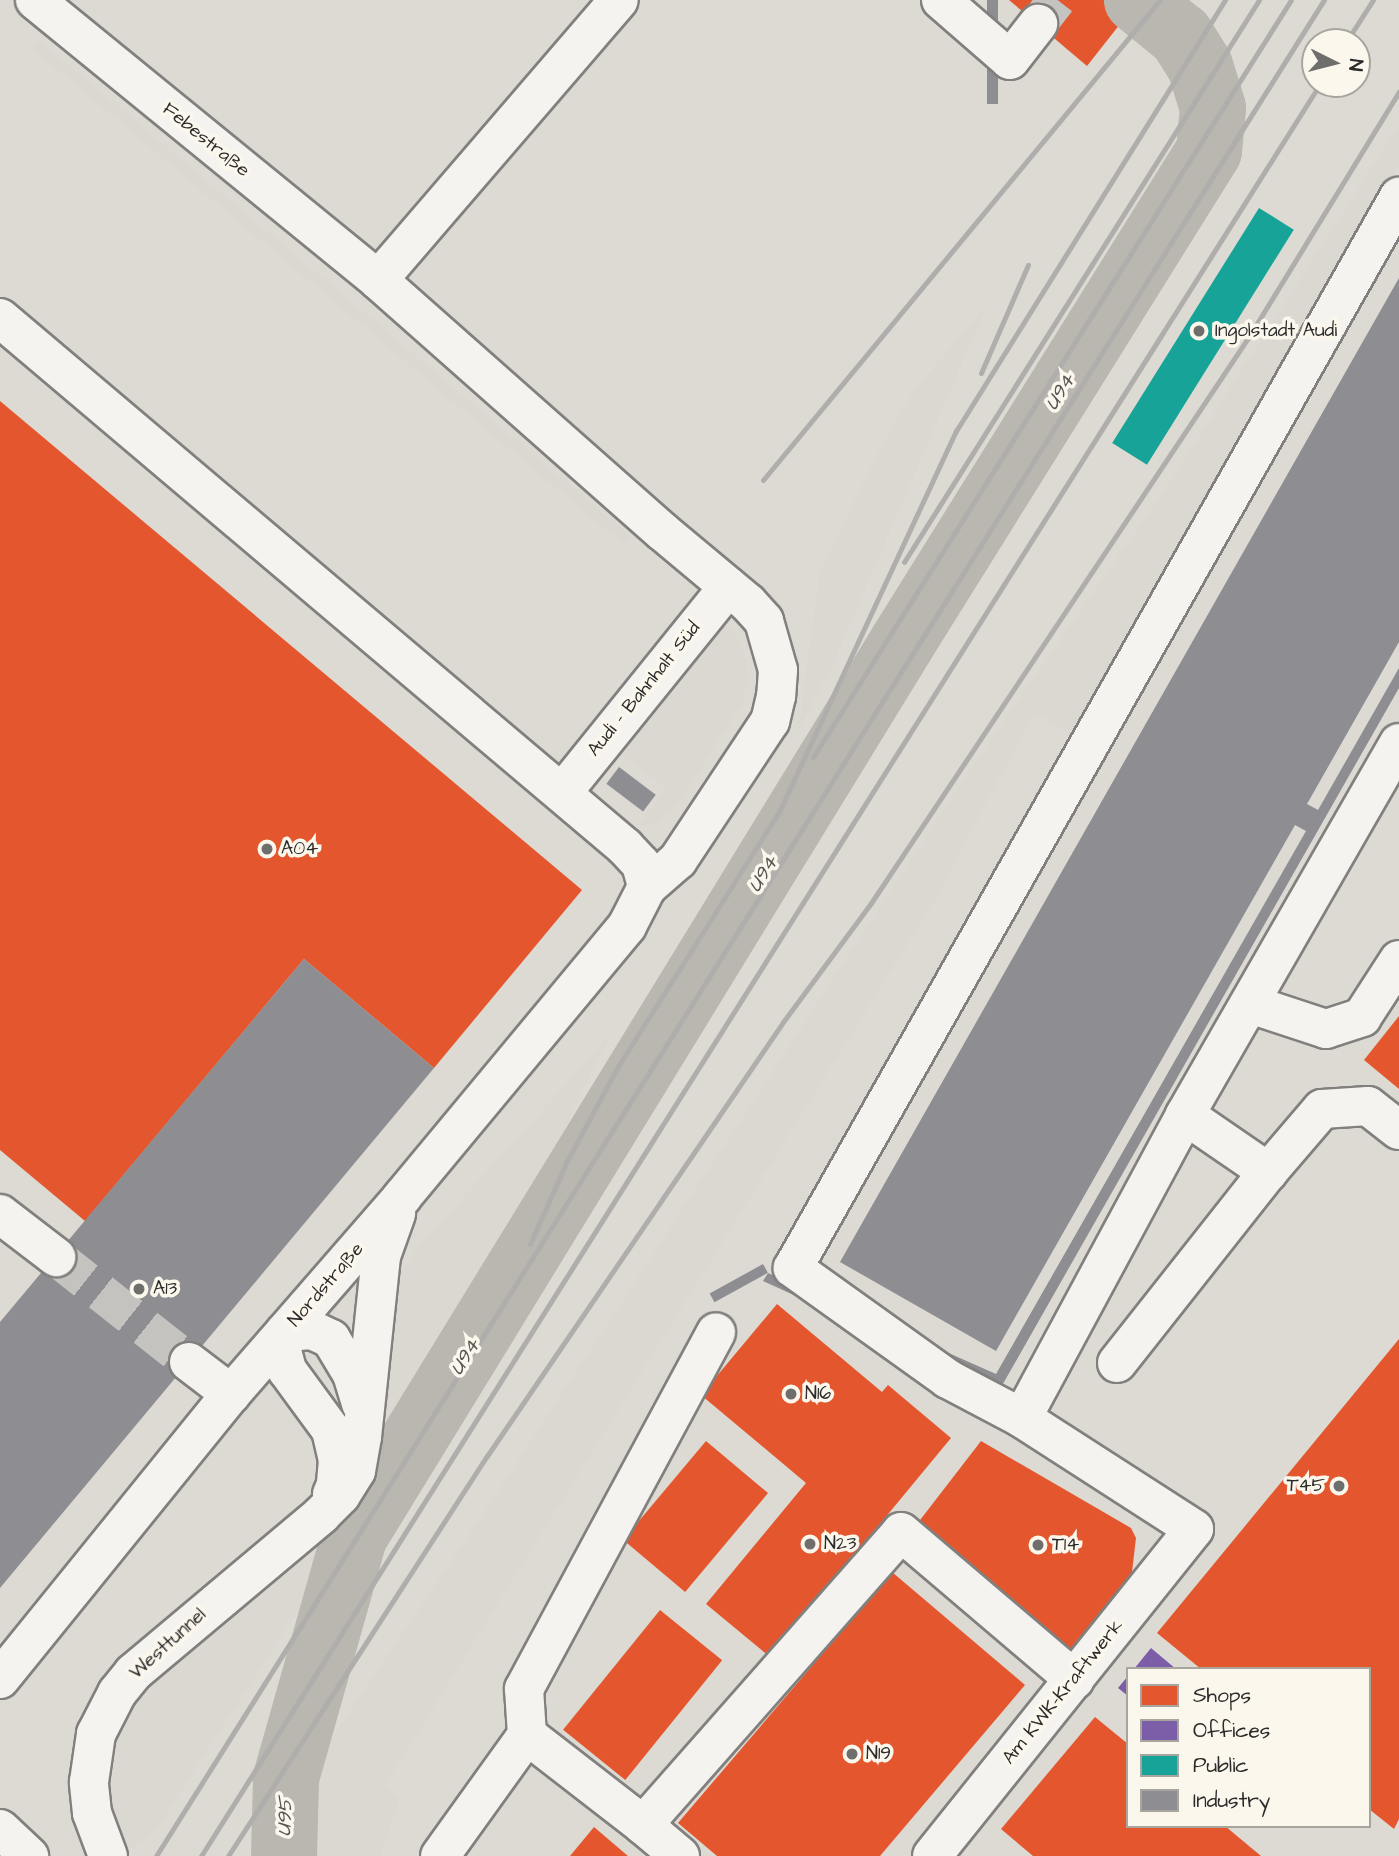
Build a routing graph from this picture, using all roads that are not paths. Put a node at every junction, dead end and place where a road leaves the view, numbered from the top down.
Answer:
1 (34, 0) edge
2 (619, 0) edge
3 (941, 0) edge
4 (1038, 24) tunnel mouth
5 (1399, 197) edge
6 (378, 280) junction
7 (0, 318) edge
8 (727, 587) junction
9 (1399, 743) edge
10 (562, 793) junction
11 (646, 887) junction
12 (1399, 960) edge
13 (1250, 1004) junction
14 (1185, 1115) junction
15 (1399, 1130) edge
16 (1268, 1172) junction
17 (402, 1197) junction
18 (0, 1214) edge
19 (56, 1257) tunnel mouth
20 (285, 1332) junction
21 (716, 1332) dead end
22 (189, 1362) tunnel mouth
23 (1117, 1363) dead end
24 (231, 1394) junction
25 (306, 1396) junction
26 (364, 1412) junction
27 (1022, 1418) junction
28 (321, 1515) junction
29 (0, 1679) edge
30 (1075, 1680) junction
31 (527, 1735) junction
32 (643, 1825) junction
33 (0, 1829) edge
34 (940, 1853) edge
35 (29, 1856) edge
36 (108, 1856) edge
37 (440, 1856) edge
38 (680, 1856) edge

1 - 6 lane, Febestraße
2 - 6 lane
3 - 4 lane
5 - 27 lane
6 - 8 lane, Febestraße
7 - 10 lane
8 - 10 lane, Audi - Bahnhalt Süd
8 - 11 lane, Febestraße
9 - 13 lane
10 - 11 lane
11 - 17 lane, Nordstraße
12 - 13 lane
13 - 14 lane
14 - 16 lane
14 - 27 lane
15 - 16 lane
16 - 23 lane
17 - 20 lane, Nordstraße
17 - 26 lane, Westtunnel
18 - 19 lane
20 - 24 lane, Nordstraße
20 - 25 lane
20 - 26 lane
21 - 31 lane
22 - 24 lane
24 - 25 lane
24 - 29 lane, Nordstraße
25 - 28 lane
26 - 28 lane, Westtunnel
27 - 30 lane, Am KWK-Kraftwerk
28 - 36 lane, Westtunnel
30 - 32 lane
30 - 34 lane, Am KWK-Kraftwerk
31 - 32 lane
31 - 37 lane
32 - 38 lane
33 - 35 lane

